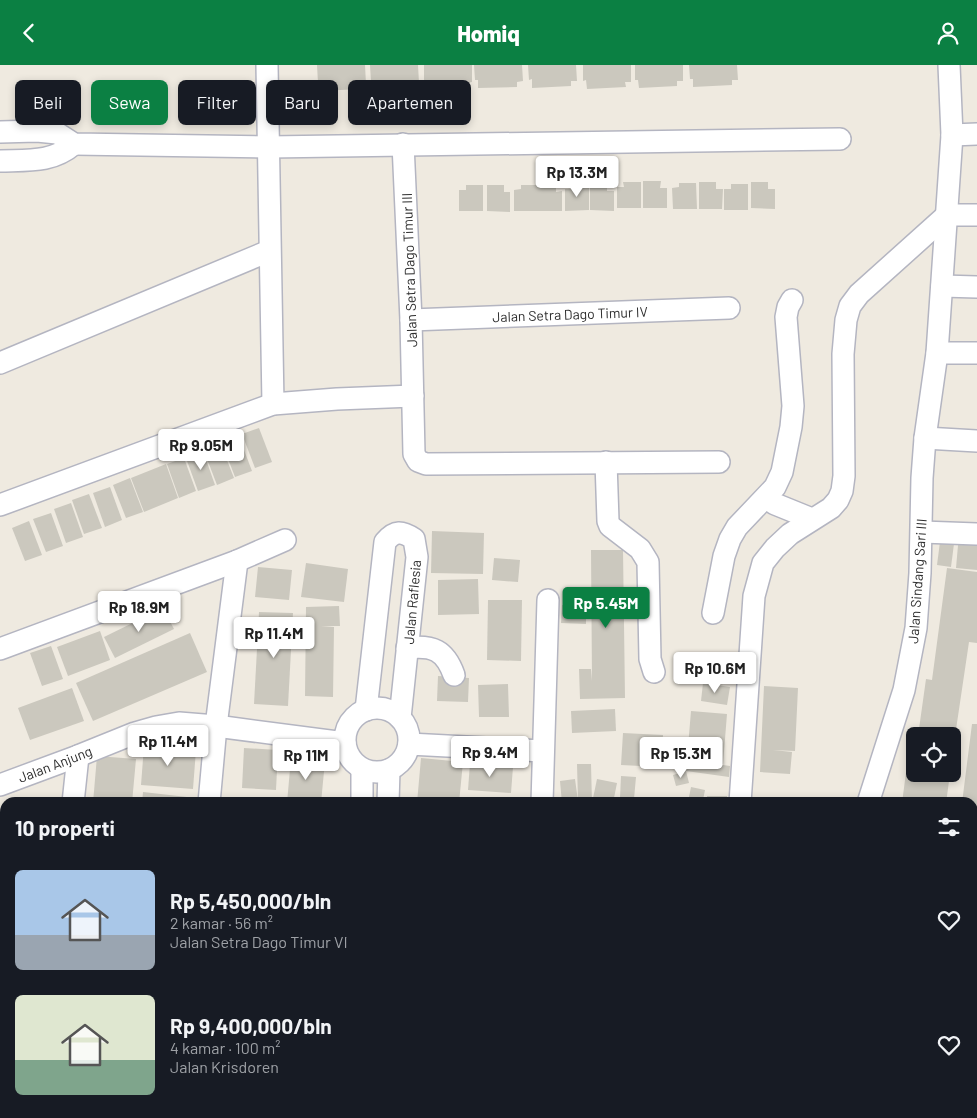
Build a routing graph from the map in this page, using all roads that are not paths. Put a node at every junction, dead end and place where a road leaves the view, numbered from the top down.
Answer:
1 (267, 65) edge
2 (949, 65) edge
3 (0, 132) edge
4 (977, 134) edge
5 (952, 135) junction
6 (840, 139) dead end
7 (74, 144) junction
8 (403, 144) junction
9 (269, 147) junction
10 (0, 161) edge
11 (947, 215) junction
12 (977, 215) edge
13 (269, 251) junction
14 (942, 286) junction
15 (977, 287) edge
16 (792, 300) dead end
17 (728, 308) dead end
18 (411, 320) junction
19 (937, 353) junction
20 (977, 353) edge
21 (0, 363) edge
22 (413, 395) junction
23 (273, 404) junction
24 (925, 438) junction
25 (977, 441) edge
26 (606, 462) junction
27 (719, 462) dead end
28 (766, 498) junction
29 (0, 505) edge
30 (812, 519) junction
31 (922, 532) junction
32 (977, 533) edge
33 (285, 539) dead end
34 (237, 561) junction
35 (548, 600) dead end
36 (713, 613) dead end
37 (407, 648) junction
38 (0, 649) edge
39 (654, 672) dead end
40 (454, 675) dead end
41 (366, 710) junction
42 (400, 718) junction
43 (216, 726) junction
44 (345, 743) junction
45 (409, 744) junction
46 (543, 751) junction
47 (78, 756) junction
48 (362, 769) junction
49 (389, 770) junction
50 (0, 785) edge
51 (74, 797) edge
52 (210, 797) edge
53 (362, 797) edge
54 (388, 797) edge
55 (542, 797) edge
56 (740, 797) edge
57 (870, 797) edge

1 - 9 street
2 - 5 street, Jalan Sindang Sari III
3 - 7 street
4 - 5 street
5 - 11 street, Jalan Sindang Sari III
6 - 8 street
7 - 9 street
7 - 10 street
8 - 9 street
8 - 18 street, Jalan Setra Dago Timur III
9 - 13 street
11 - 12 street
11 - 14 street, Jalan Sindang Sari III
11 - 30 street
13 - 21 street
13 - 23 street
14 - 15 street
14 - 19 street, Jalan Sindang Sari III
16 - 28 street
17 - 18 street, Jalan Setra Dago Timur IV
18 - 22 street, Jalan Setra Dago Timur III
19 - 20 street
19 - 24 street, Jalan Sindang Sari III
22 - 23 street
22 - 26 street, Jalan Setra Dago Timur III
23 - 29 street
24 - 25 street
24 - 31 street, Jalan Sindang Sari III
26 - 27 street
26 - 39 street
28 - 30 street
28 - 36 street
30 - 56 street
31 - 32 street
31 - 57 street, Jalan Sindang Sari III
33 - 34 street
34 - 38 street
34 - 43 street
35 - 46 street
37 - 40 street
37 - 41 street, Jalan Raflesia
37 - 42 street, Jalan Raflesia
41 - 42 street
41 - 44 street
42 - 45 street
43 - 44 street, Jalan Anjung
43 - 47 street, Jalan Anjung
43 - 52 street
44 - 48 street
45 - 46 street
45 - 49 street
46 - 55 street
47 - 50 street, Jalan Anjung
47 - 51 street
48 - 49 street
48 - 53 street
49 - 54 street

